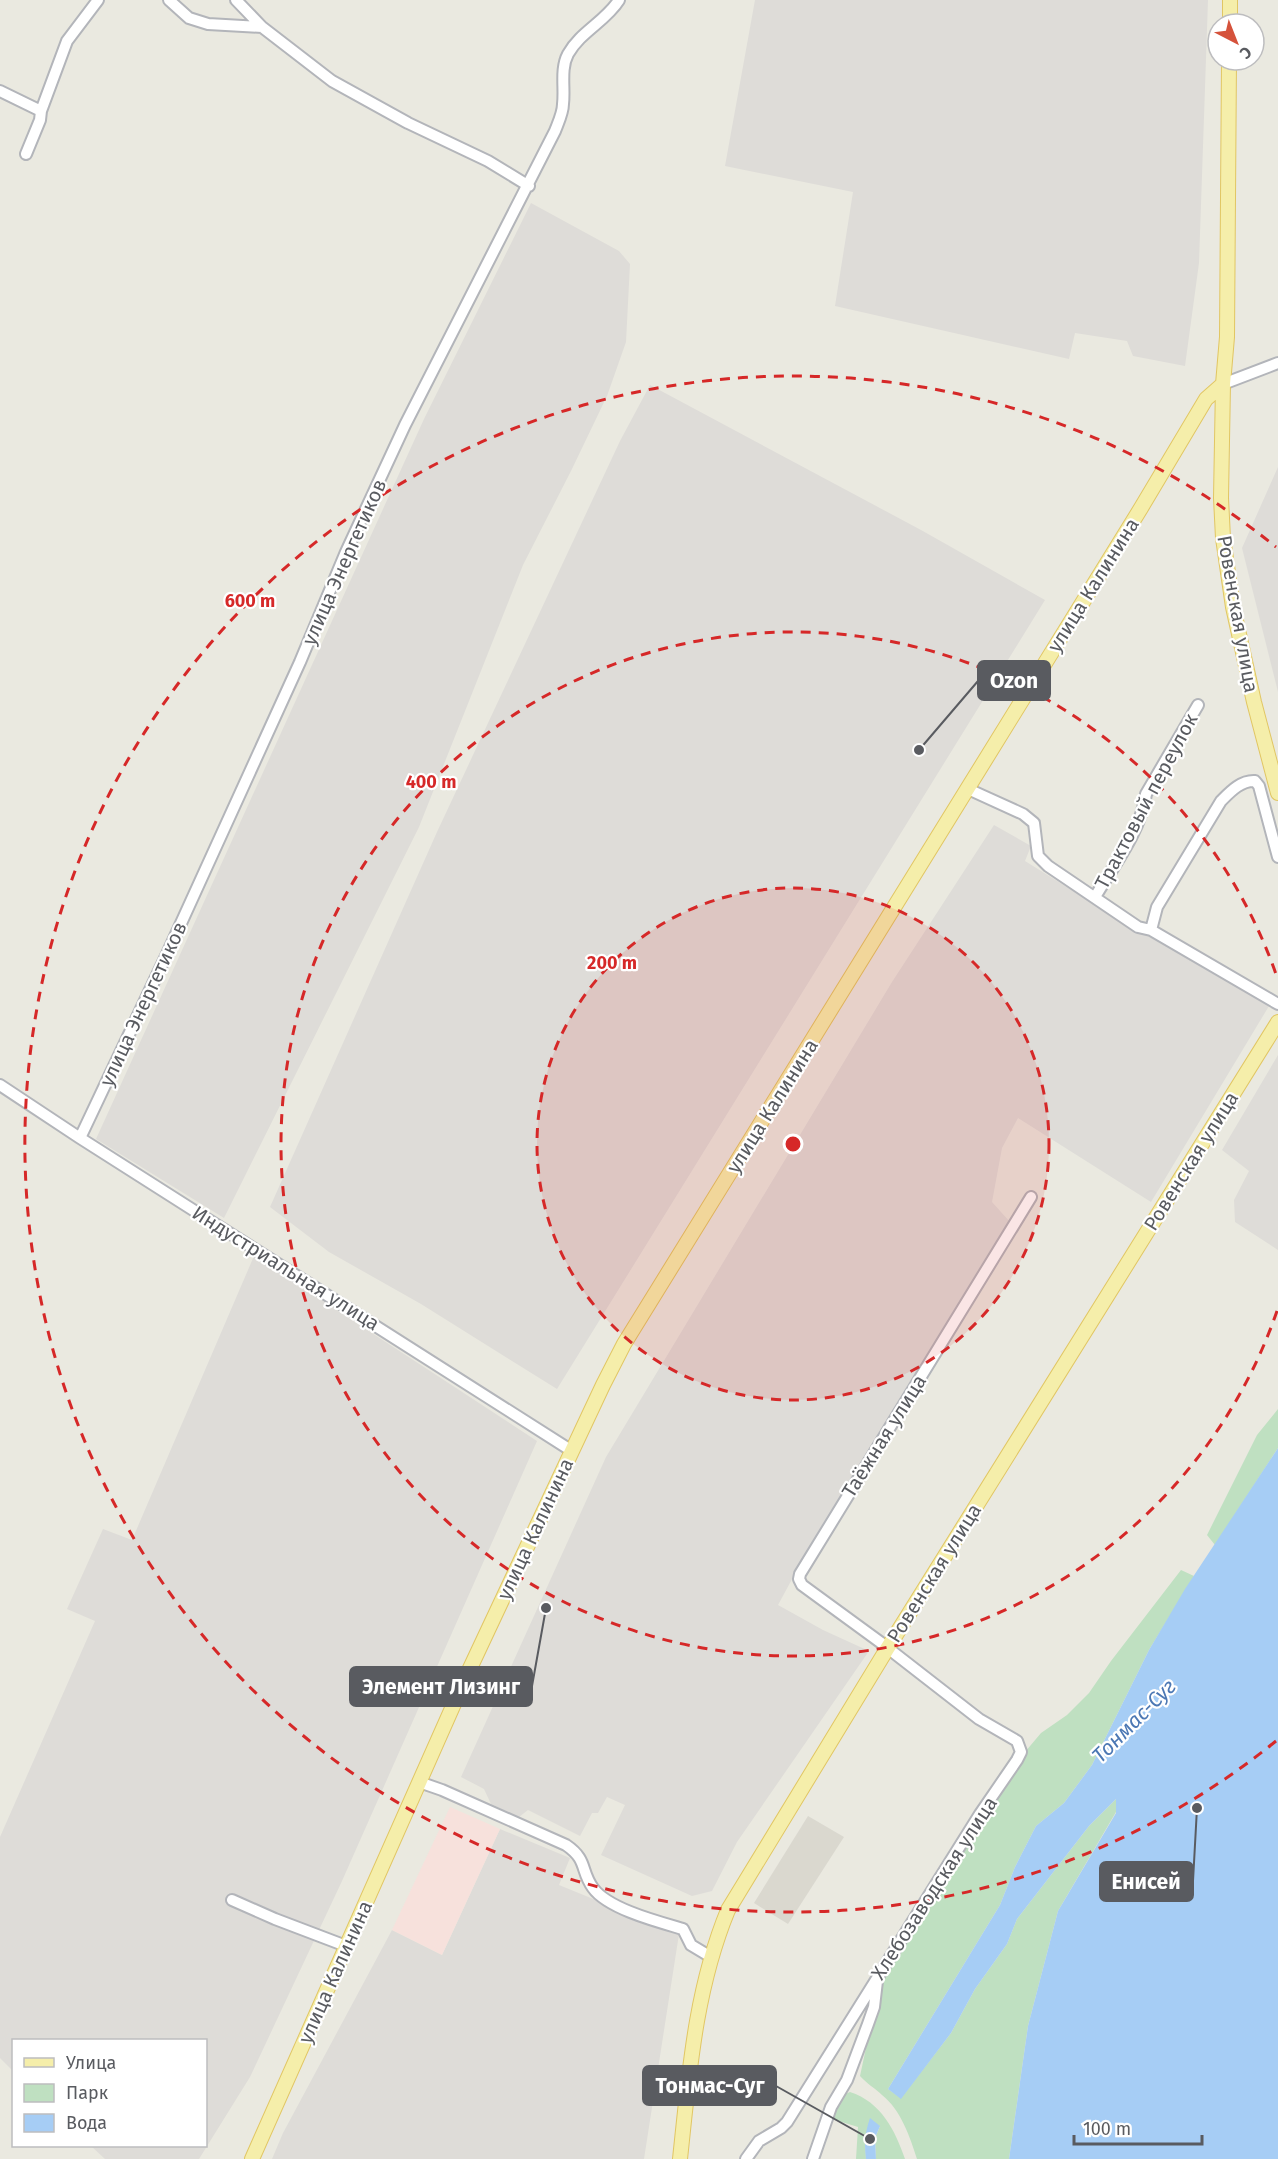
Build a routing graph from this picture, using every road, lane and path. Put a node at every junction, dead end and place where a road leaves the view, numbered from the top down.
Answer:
1 (98, 0) edge
2 (169, 0) edge
3 (236, 0) edge
4 (619, 0) edge
5 (262, 27) junction
6 (1229, 72) edge
7 (0, 91) edge
8 (41, 111) junction
9 (26, 154) dead end
10 (529, 186) junction
11 (1278, 363) edge
12 (1223, 384) junction
13 (1198, 705) dead end
14 (968, 789) junction
15 (1278, 793) edge
16 (1278, 856) edge
17 (1095, 897) junction
18 (1151, 930) junction
19 (1278, 1004) edge
20 (1278, 1022) edge
21 (0, 1085) edge
22 (80, 1138) junction
23 (1031, 1197) dead end
24 (572, 1451) junction
25 (887, 1649) junction
26 (419, 1782) junction
27 (232, 1900) dead end
28 (346, 1946) junction
29 (711, 1957) junction
30 (878, 1975) junction
31 (252, 2159) edge
32 (680, 2159) edge
33 (746, 2159) edge
34 (813, 2159) edge

1 - 8 street
2 - 5 street
3 - 5 street
4 - 10 street, улица Энергетиков
5 - 10 street
6 - 12 main road
7 - 8 street
8 - 9 street
10 - 22 street, улица Энергетиков
11 - 12 street
12 - 14 main road, улица Калинина
12 - 15 main road, Ровенская улица
13 - 17 street, Трактовый переулок
14 - 17 street
14 - 24 main road, улица Калинина
16 - 18 street
17 - 18 street
18 - 19 street
20 - 25 main road, Ровенская улица
21 - 22 street, Индустриальная улица
22 - 24 street, Индустриальная улица
23 - 25 street, Таёжная улица
24 - 26 main road, улица Калинина
25 - 29 main road, Ровенская улица
25 - 30 street, Хлебозаводская улица
26 - 28 main road, улица Калинина
26 - 29 street
27 - 28 street
28 - 31 main road, улица Калинина
29 - 32 main road, Ровенская улица
30 - 33 street, Хлебозаводская улица
30 - 34 street

